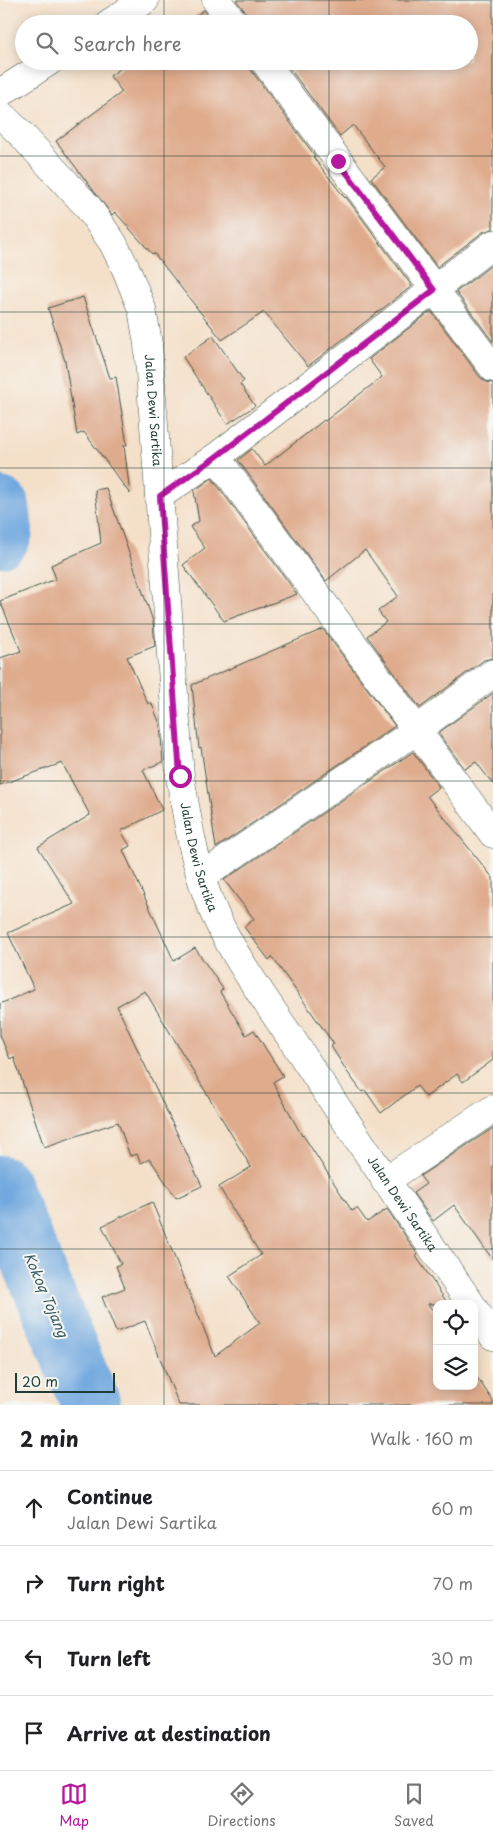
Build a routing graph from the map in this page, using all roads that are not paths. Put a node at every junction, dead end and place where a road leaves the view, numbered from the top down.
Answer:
1 (145, 0) edge
2 (216, 0) edge
3 (122, 15) edge
4 (228, 15) edge
5 (36, 70) edge
6 (271, 70) edge
7 (0, 93) edge
8 (0, 114) edge
9 (493, 244) edge
10 (434, 290) junction
11 (493, 368) edge
12 (216, 457) junction
13 (160, 496) junction
14 (493, 673) edge
15 (417, 730) junction
16 (493, 834) edge
17 (200, 877) junction
18 (493, 1109) edge
19 (385, 1181) junction
20 (468, 1300) edge
21 (478, 1315) edge
22 (493, 1336) edge

1 - 3 street
2 - 4 street
5 - 7 street
6 - 10 street
8 - 13 street, Jalan Dewi Sartika
9 - 10 street
10 - 11 street
10 - 12 street
12 - 13 street
12 - 15 street
13 - 17 street, Jalan Dewi Sartika
14 - 15 street
15 - 16 street
15 - 17 street
17 - 19 street, Jalan Dewi Sartika
18 - 19 street
19 - 20 street, Jalan Dewi Sartika
21 - 22 street

